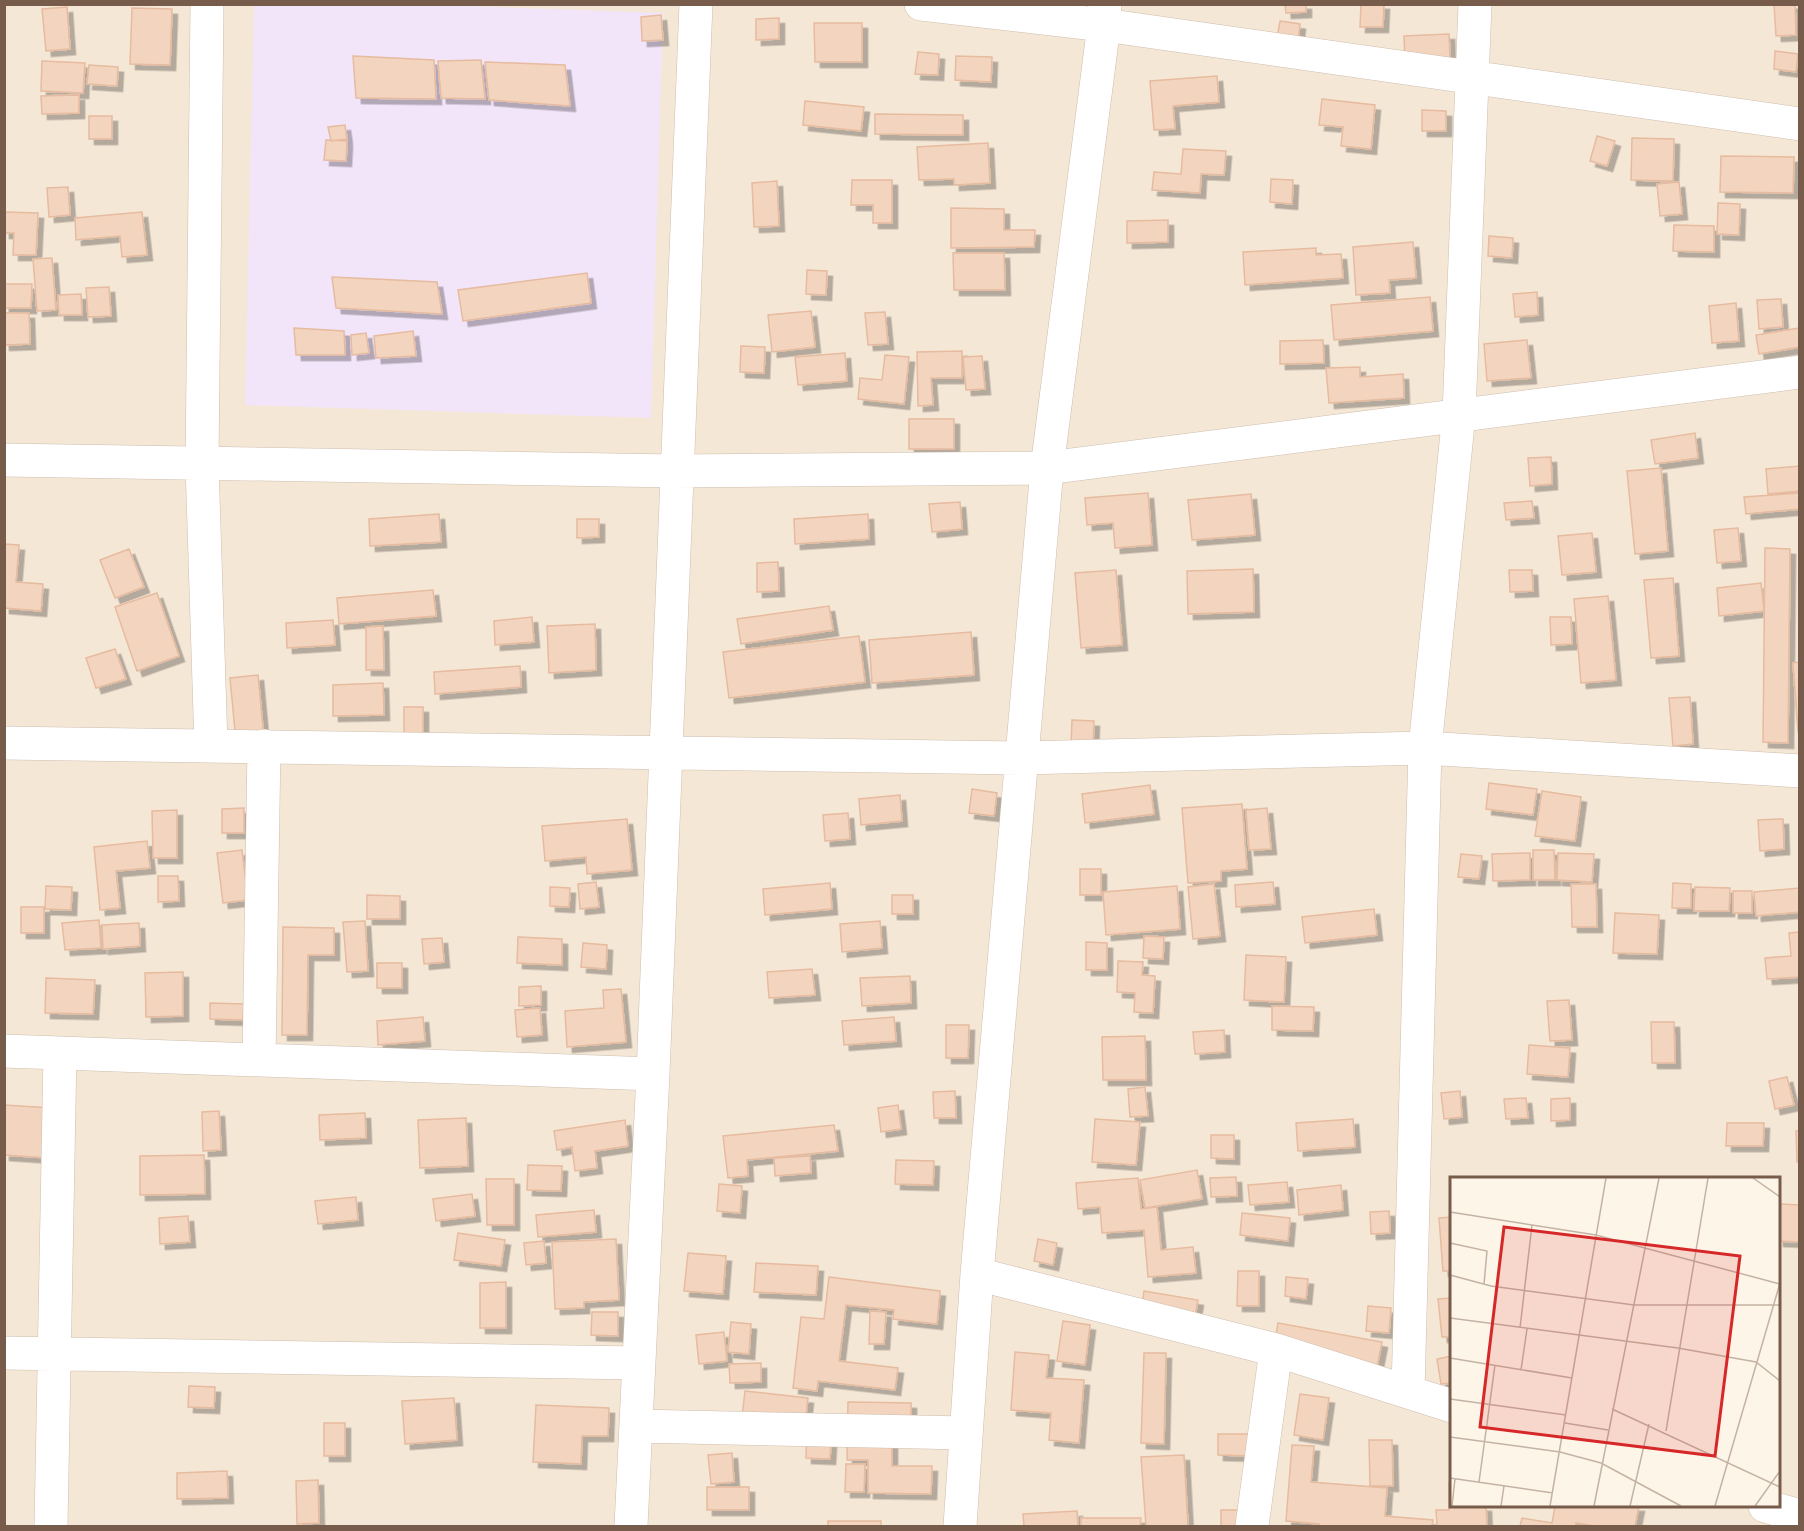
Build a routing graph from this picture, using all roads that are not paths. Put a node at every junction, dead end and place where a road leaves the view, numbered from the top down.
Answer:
1 (207, 4) edge
2 (696, 4) edge
3 (921, 4) edge
4 (1475, 4) edge
5 (1105, 15) edge
6 (1473, 77) junction
7 (1800, 124) edge
8 (1800, 372) edge
9 (1459, 414) junction
10 (4, 460) edge
11 (202, 464) junction
12 (1047, 468) junction
13 (676, 471) junction
14 (4, 742) edge
15 (211, 746) junction
16 (264, 746) junction
17 (1425, 748) junction
18 (666, 752) junction
19 (1022, 758) junction
20 (1800, 771) edge
21 (4, 1051) edge
22 (60, 1053) junction
23 (259, 1060) junction
24 (653, 1074) junction
25 (977, 1274) junction
26 (1276, 1350) junction
27 (4, 1353) edge
28 (54, 1353) junction
29 (639, 1363) junction
30 (1408, 1392) junction
31 (1450, 1405) edge
32 (636, 1426) junction
33 (966, 1433) junction
34 (1769, 1507) edge
35 (1800, 1516) edge
36 (51, 1527) edge
37 (631, 1527) edge
38 (960, 1527) edge
39 (1252, 1527) edge

1 - 11 street
2 - 13 street
3 - 5 street
4 - 6 street
5 - 6 street
5 - 12 street
6 - 7 street
6 - 9 street
8 - 9 street
9 - 12 street
9 - 17 street
10 - 11 street
11 - 13 street
11 - 15 street
12 - 13 street
12 - 19 street
13 - 18 street
14 - 15 street
15 - 16 street
16 - 18 street
16 - 23 street
17 - 19 street
17 - 20 street
17 - 30 street
18 - 19 street
18 - 24 street
19 - 25 street
21 - 22 street
22 - 23 street
22 - 28 street
23 - 24 street
24 - 29 street
25 - 26 street
25 - 33 street
26 - 30 street
26 - 39 street
27 - 28 street
28 - 29 street
28 - 36 street
29 - 32 street
30 - 31 street
32 - 33 street
32 - 37 street
33 - 38 street
34 - 35 street

